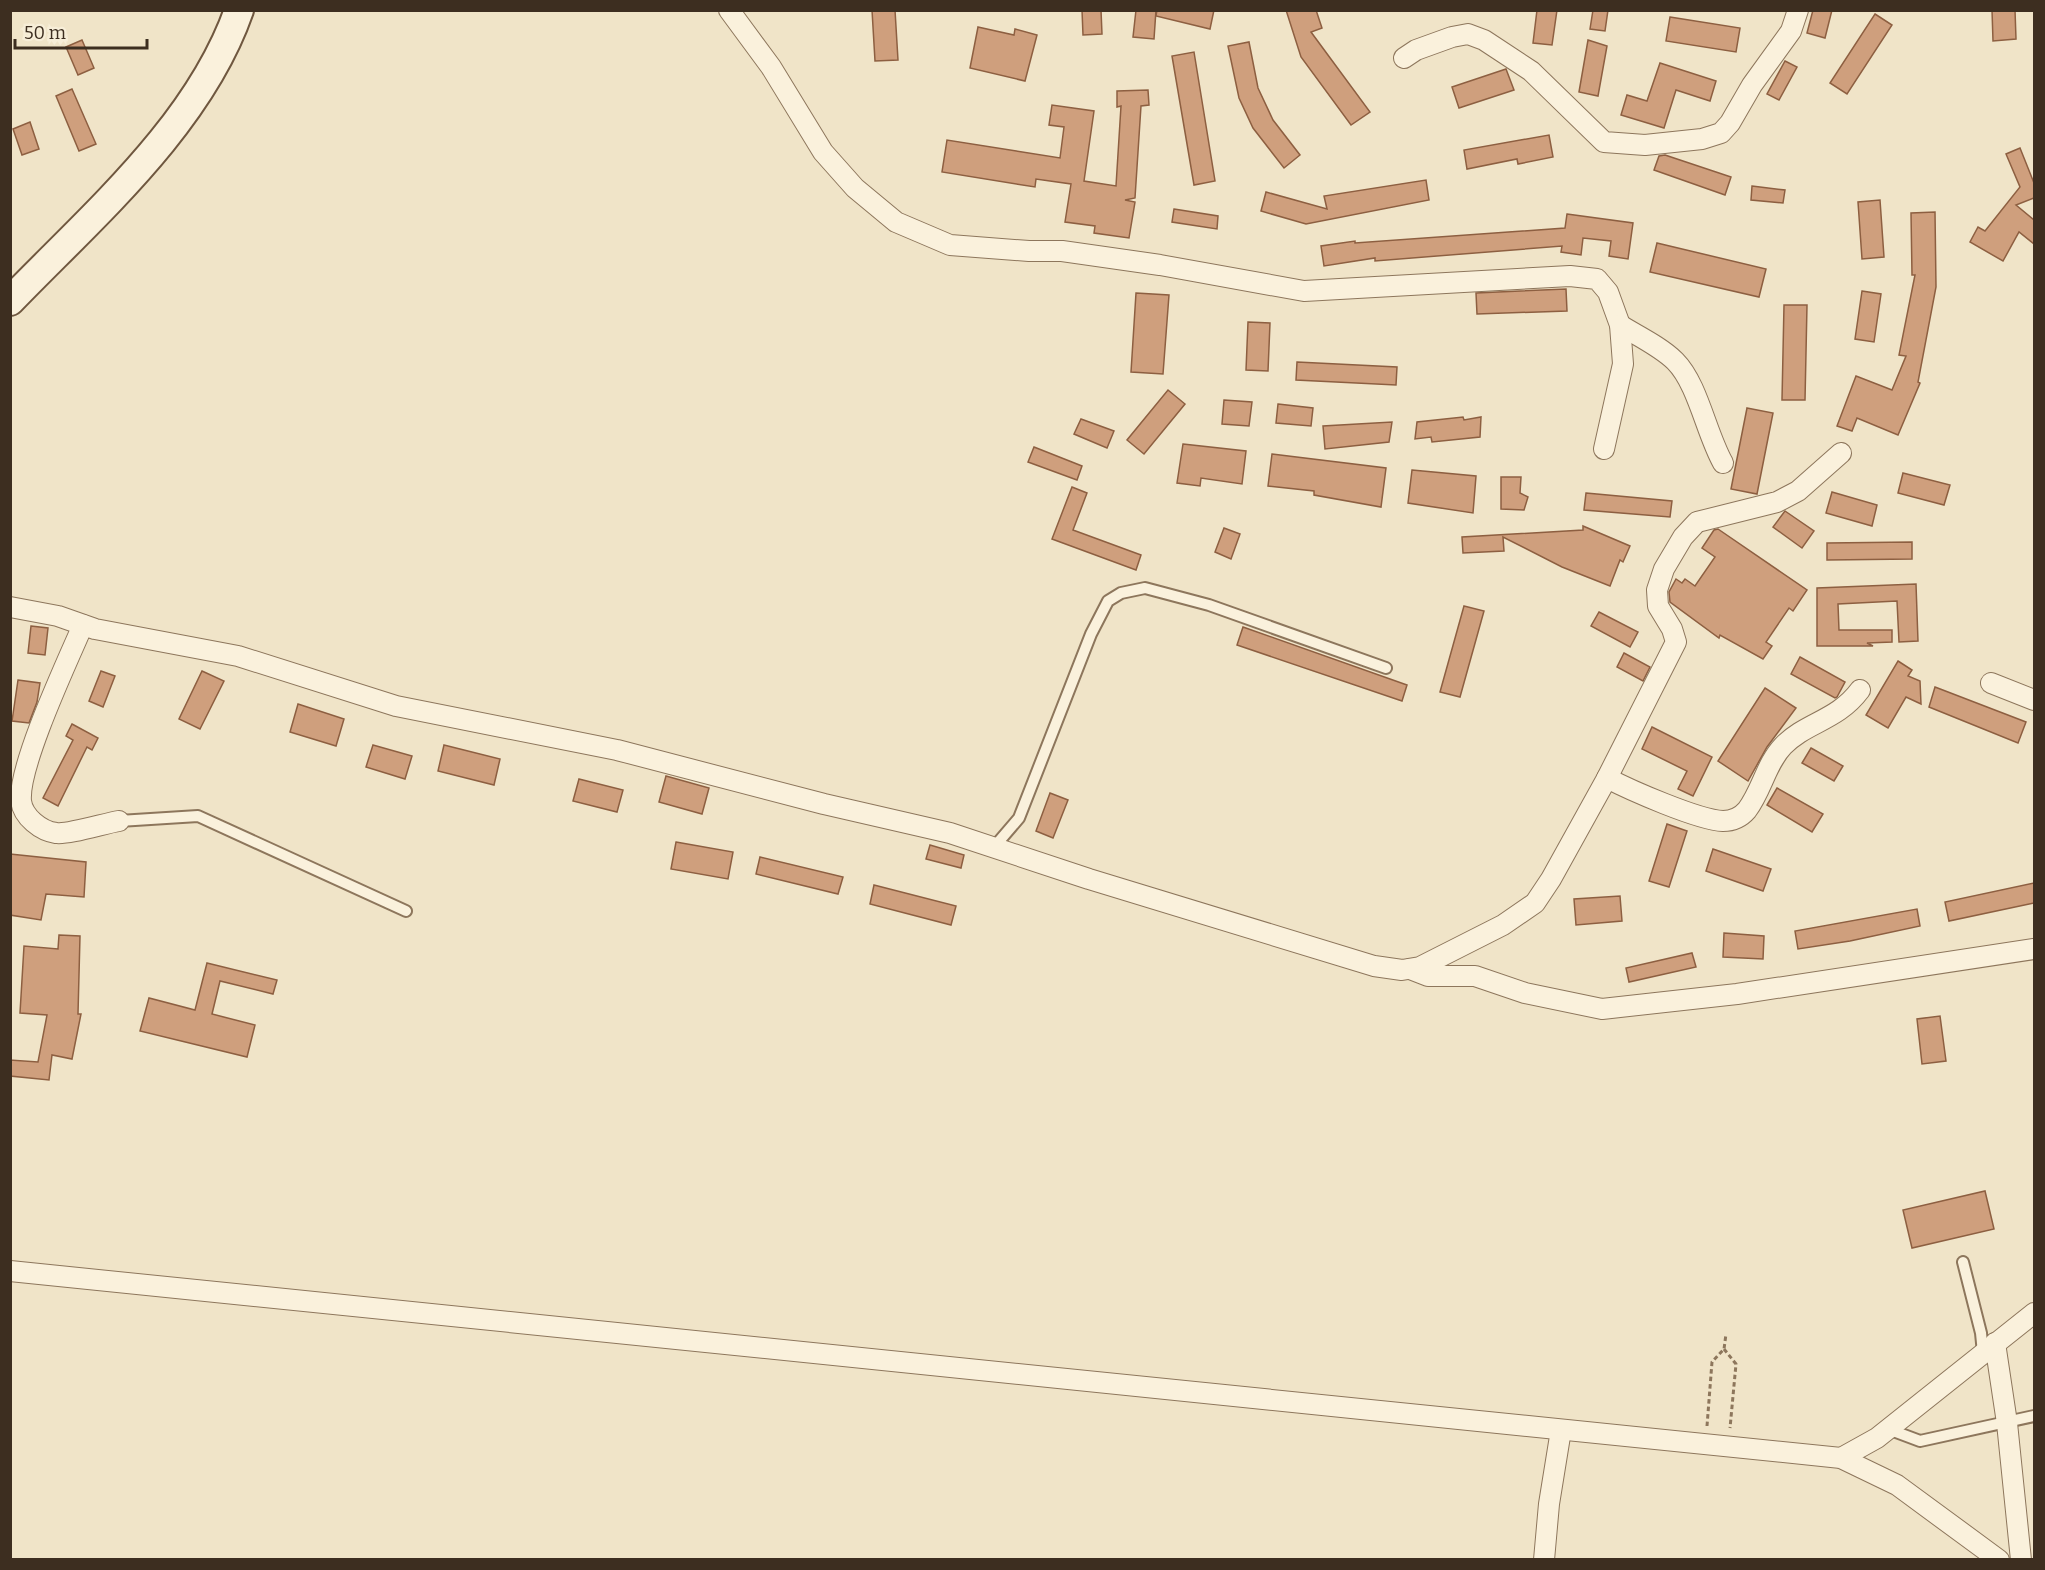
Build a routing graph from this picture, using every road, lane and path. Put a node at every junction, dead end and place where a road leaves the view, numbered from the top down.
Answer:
1 (239, 10) edge
2 (729, 10) edge
3 (1798, 10) edge
4 (1404, 58) dead end
5 (10, 301) edge
6 (1620, 325) junction
7 (1604, 449) dead end
8 (1841, 453) dead end
9 (1723, 463) dead end
10 (10, 607) edge
11 (83, 625) junction
12 (1386, 668) dead end
13 (1991, 683) dead end
14 (1860, 690) dead end
15 (2034, 700) edge
16 (1607, 778) junction
17 (119, 821) joint
18 (995, 846) junction
19 (406, 911) dead end
20 (2034, 949) edge
21 (1410, 969) junction
22 (1963, 1262) dead end
23 (10, 1271) edge
24 (2034, 1313) edge
25 (1726, 1334) dead end
26 (1989, 1348) junction
27 (1724, 1349) junction
28 (2034, 1416) edge
29 (2007, 1423) junction
30 (1706, 1427) dead end
31 (1888, 1429) junction
32 (1561, 1430) junction
33 (1730, 1430) dead end
34 (1841, 1458) junction
35 (2025, 1554) edge
36 (1544, 1560) edge
37 (1999, 1560) edge

1 - 5 main road
2 - 6 street
3 - 4 street
6 - 7 street
6 - 9 street
8 - 16 street
10 - 11 street
11 - 17 street
11 - 18 street
12 - 18 lane
13 - 15 street
14 - 16 street
16 - 21 street
17 - 19 lane
18 - 21 street
20 - 21 street
22 - 26 lane
23 - 32 street
24 - 26 street
25 - 27 path
26 - 29 street
26 - 31 street
27 - 30 path
27 - 33 path
28 - 29 lane
29 - 31 lane
29 - 35 street
31 - 34 street
32 - 34 street
32 - 36 street
34 - 37 street

